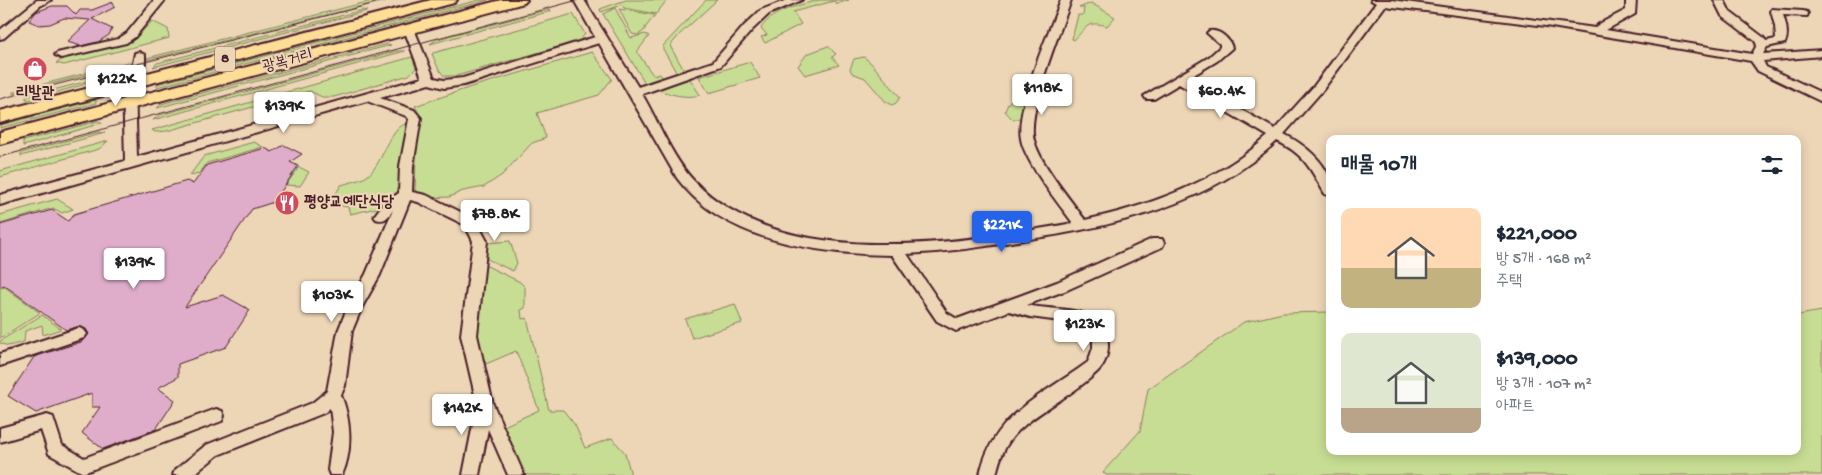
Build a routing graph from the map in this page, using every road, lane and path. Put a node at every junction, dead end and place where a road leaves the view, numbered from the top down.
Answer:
1 (46, 0) edge
2 (160, 0) edge
3 (449, 0) edge
4 (519, 0) edge
5 (579, 0) edge
6 (797, 0) edge
7 (1066, 0) edge
8 (1630, 0) edge
9 (1718, 0) edge
10 (1379, 1) edge
11 (1802, 14) dead end
12 (409, 29) junction
13 (1598, 31) junction
14 (1213, 34) dead end
15 (0, 36) edge
16 (600, 39) junction
17 (1762, 46) junction
18 (1822, 54) edge
19 (61, 55) dead end
20 (139, 55) dead end
21 (1755, 58) junction
22 (1179, 79) junction
23 (429, 80) junction
24 (129, 84) junction
25 (634, 92) junction
26 (1150, 96) dead end
27 (367, 97) junction
28 (1822, 98) edge
29 (129, 104) junction
30 (0, 117) edge
31 (1276, 135) junction
32 (0, 138) edge
33 (131, 162) junction
34 (1326, 184) edge
35 (406, 195) junction
36 (0, 200) edge
37 (381, 216) dead end
38 (1082, 226) junction
39 (1157, 243) dead end
40 (897, 251) junction
41 (1010, 306) junction
42 (79, 334) dead end
43 (0, 360) edge
44 (333, 395) junction
45 (485, 404) junction
46 (216, 416) dead end
47 (0, 435) edge
48 (336, 470) dead end
49 (181, 475) edge
50 (471, 475) edge
51 (516, 475) edge
52 (988, 475) edge

1 - 15 street
2 - 19 street
3 - 24 highway, 광복거리 / 8
4 - 12 highway, 광복거리 / 8
5 - 16 street
6 - 25 street
7 - 38 street
8 - 13 street
9 - 17 street
10 - 13 street
10 - 31 street
11 - 17 street
12 - 23 street
12 - 29 highway, 광복거리 / 8
13 - 21 street
14 - 22 street
16 - 23 street
16 - 25 street
17 - 21 street
18 - 21 street
20 - 24 street
21 - 28 street
22 - 26 street
22 - 31 street
23 - 27 street
24 - 29 street
24 - 30 highway, 광복거리 / 8
25 - 40 street
27 - 33 street
27 - 35 street
29 - 32 highway, 광복거리 / 8
29 - 33 street
31 - 34 street
31 - 38 street
33 - 36 street
35 - 37 street
35 - 44 street
35 - 45 street
38 - 40 street
39 - 41 street
40 - 41 street
41 - 52 street
42 - 43 street
44 - 48 street
44 - 49 street
45 - 50 street
45 - 51 street
46 - 47 street

